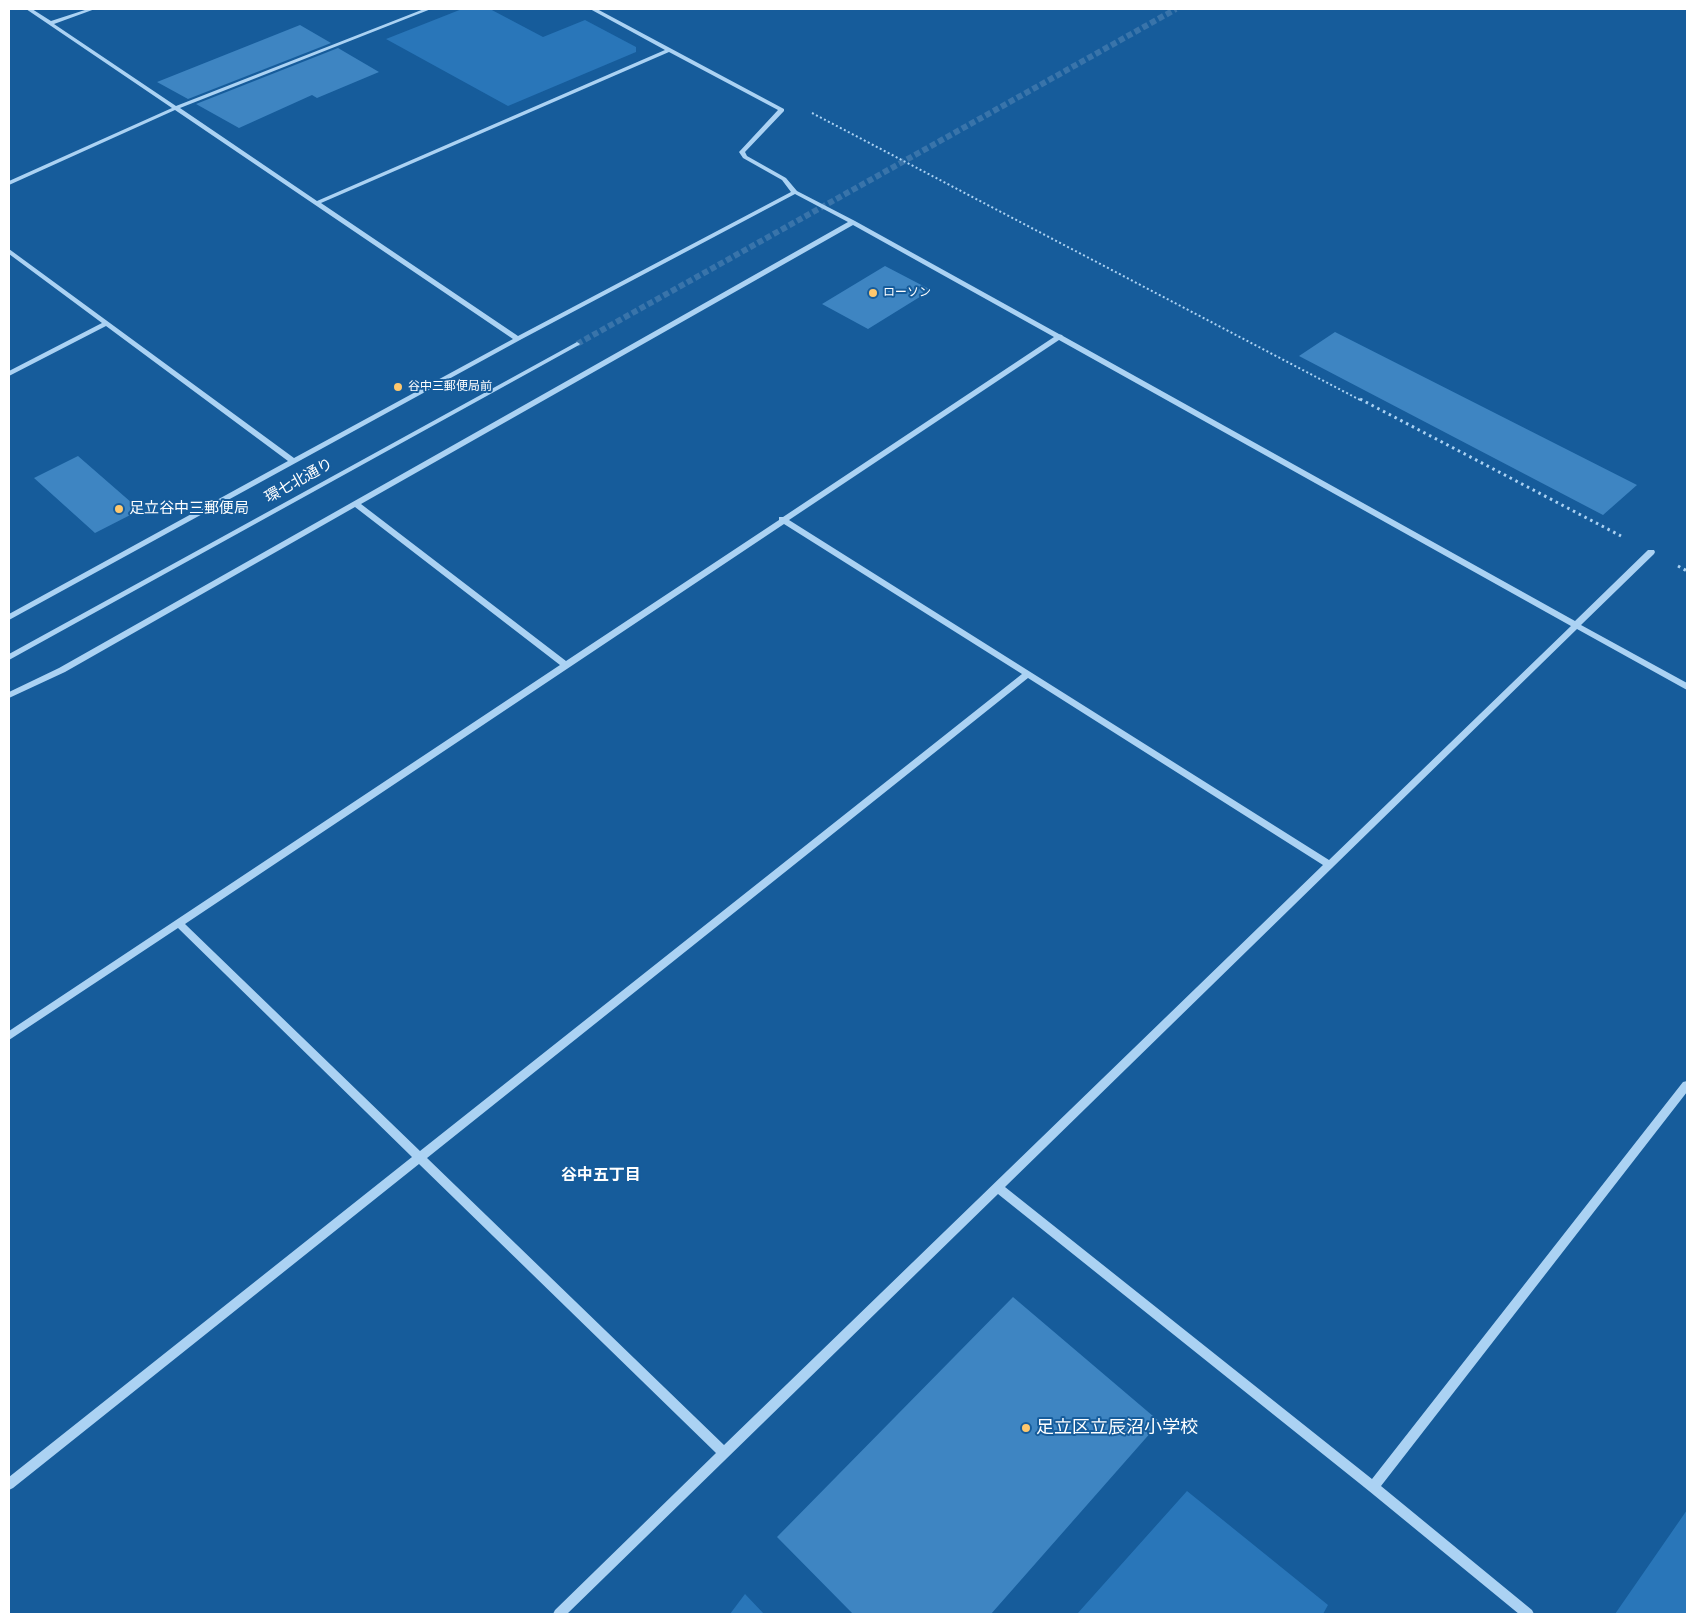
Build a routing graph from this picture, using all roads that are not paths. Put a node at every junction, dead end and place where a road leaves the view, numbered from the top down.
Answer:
1 (29, 9) edge
2 (92, 9) edge
3 (428, 9) edge
4 (593, 9) edge
5 (51, 23) junction
6 (670, 50) junction
7 (176, 108) junction
8 (9, 183) edge
9 (795, 192) junction
10 (318, 203) junction
11 (853, 222) junction
12 (9, 252) edge
13 (106, 323) junction
14 (1060, 336) junction
15 (518, 339) junction
16 (577, 344) tunnel mouth
17 (9, 374) edge
18 (294, 462) junction
19 (356, 504) junction
20 (782, 519) junction
21 (1650, 552) road end
22 (9, 617) edge
23 (1574, 625) junction
24 (9, 657) edge
25 (566, 665) junction
26 (1026, 675) junction
27 (1687, 686) edge
28 (9, 695) edge
29 (1329, 864) junction
30 (178, 923) junction
31 (9, 1036) edge
32 (1687, 1085) edge
33 (420, 1156) junction
34 (999, 1188) junction
35 (723, 1452) junction
36 (9, 1484) edge
37 (1373, 1487) junction
38 (559, 1614) edge
39 (1528, 1614) edge

1 - 5 street
2 - 5 street
3 - 7 street
4 - 6 street
5 - 7 street
6 - 9 street
6 - 10 street
7 - 8 street
7 - 10 street
9 - 11 street
9 - 15 street
10 - 15 street
11 - 14 street
11 - 19 street
12 - 13 street
13 - 17 street
13 - 18 street
14 - 20 street
14 - 23 street
15 - 18 street
16 - 24 street, 環七北通り
18 - 22 street
19 - 25 street
19 - 28 street
20 - 25 street
20 - 26 street
21 - 23 street
23 - 27 street
23 - 29 street
25 - 30 street
26 - 29 street
26 - 33 street
29 - 34 street
30 - 31 street
30 - 33 street
32 - 37 street
33 - 35 street
33 - 36 street
34 - 35 street
34 - 37 street
35 - 38 street
37 - 39 street

